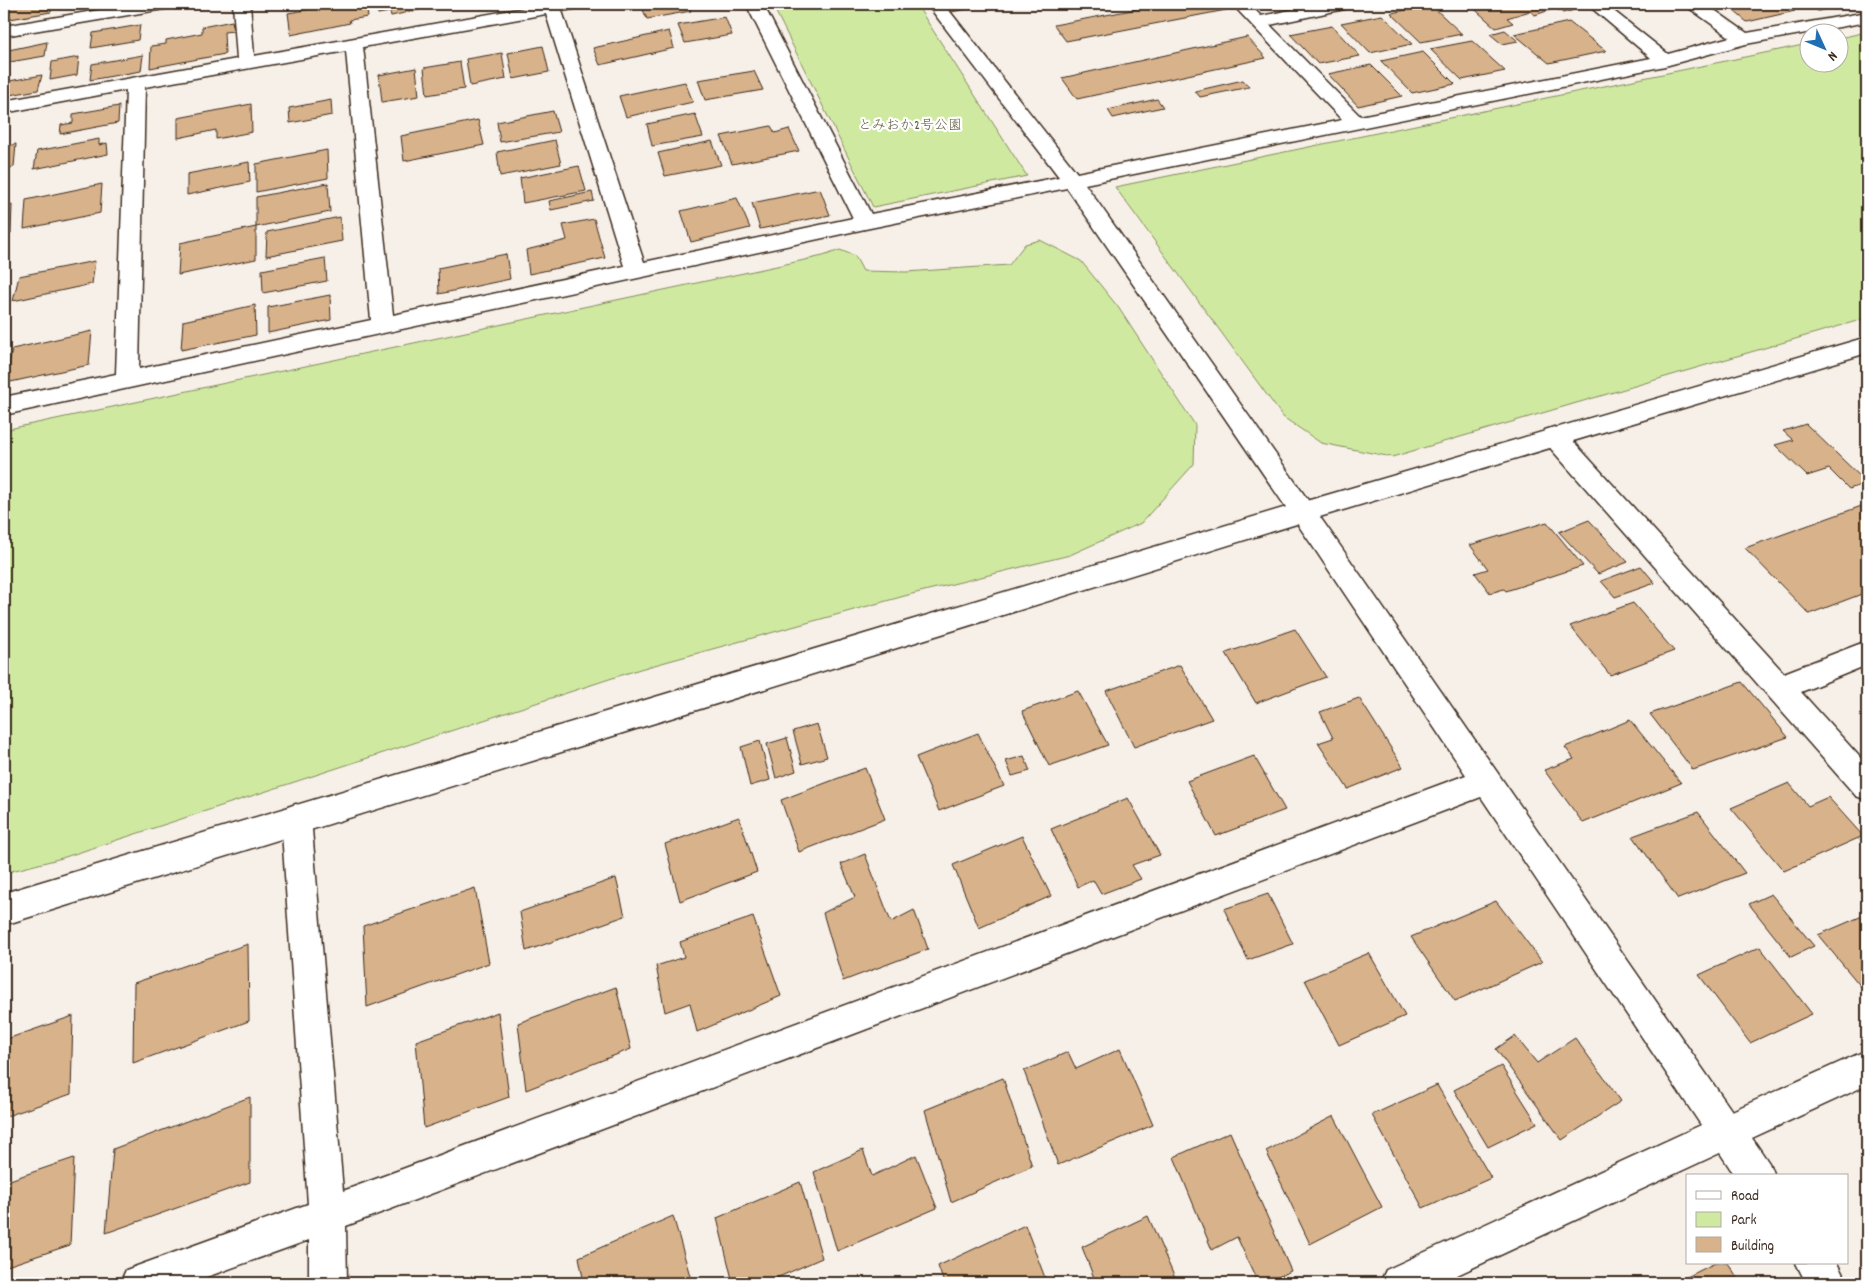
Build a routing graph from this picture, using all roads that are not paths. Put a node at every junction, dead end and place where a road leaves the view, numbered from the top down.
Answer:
1 (164, 4) edge
2 (241, 4) edge
3 (572, 4) edge
4 (754, 4) edge
5 (935, 4) edge
6 (1240, 4) edge
7 (1343, 4) edge
8 (1595, 4) edge
9 (1695, 4) edge
10 (552, 8) junction
11 (1867, 17) edge
12 (1257, 22) junction
13 (4, 31) edge
14 (1744, 39) junction
15 (354, 43) junction
16 (1664, 60) junction
17 (246, 63) junction
18 (136, 83) junction
19 (4, 107) edge
20 (1356, 123) junction
21 (1072, 180) junction
22 (865, 222) junction
23 (636, 271) junction
24 (383, 325) junction
25 (1867, 345) edge
26 (127, 380) junction
27 (4, 406) edge
28 (1554, 436) junction
29 (1303, 512) junction
30 (1867, 653) edge
31 (1780, 687) junction
32 (1487, 782) junction
33 (1867, 786) edge
34 (296, 818) junction
35 (4, 909) edge
36 (1867, 1067) edge
37 (1726, 1131) junction
38 (1755, 1174) edge
39 (327, 1216) junction
40 (1816, 1264) edge
41 (139, 1283) edge
42 (328, 1283) edge
43 (1399, 1283) edge
44 (1828, 1283) edge

1 - 13 street
2 - 17 street
3 - 10 street
4 - 22 street
5 - 21 street
6 - 12 street
7 - 12 street
8 - 16 street
9 - 14 street
10 - 15 street
10 - 23 street
11 - 14 street
12 - 20 street
14 - 16 street
15 - 17 street
15 - 24 street
16 - 20 street
17 - 18 street
18 - 19 street
18 - 26 street
20 - 21 street
21 - 22 street
21 - 29 street
22 - 23 street
23 - 24 street
24 - 26 street
25 - 28 street
26 - 27 street
28 - 29 street
28 - 31 street
29 - 32 street
29 - 34 street
30 - 31 street
31 - 33 street
32 - 37 street
32 - 39 street
34 - 35 street
34 - 39 street
36 - 37 street
37 - 38 street
37 - 43 street
39 - 41 street
39 - 42 street
40 - 44 street

